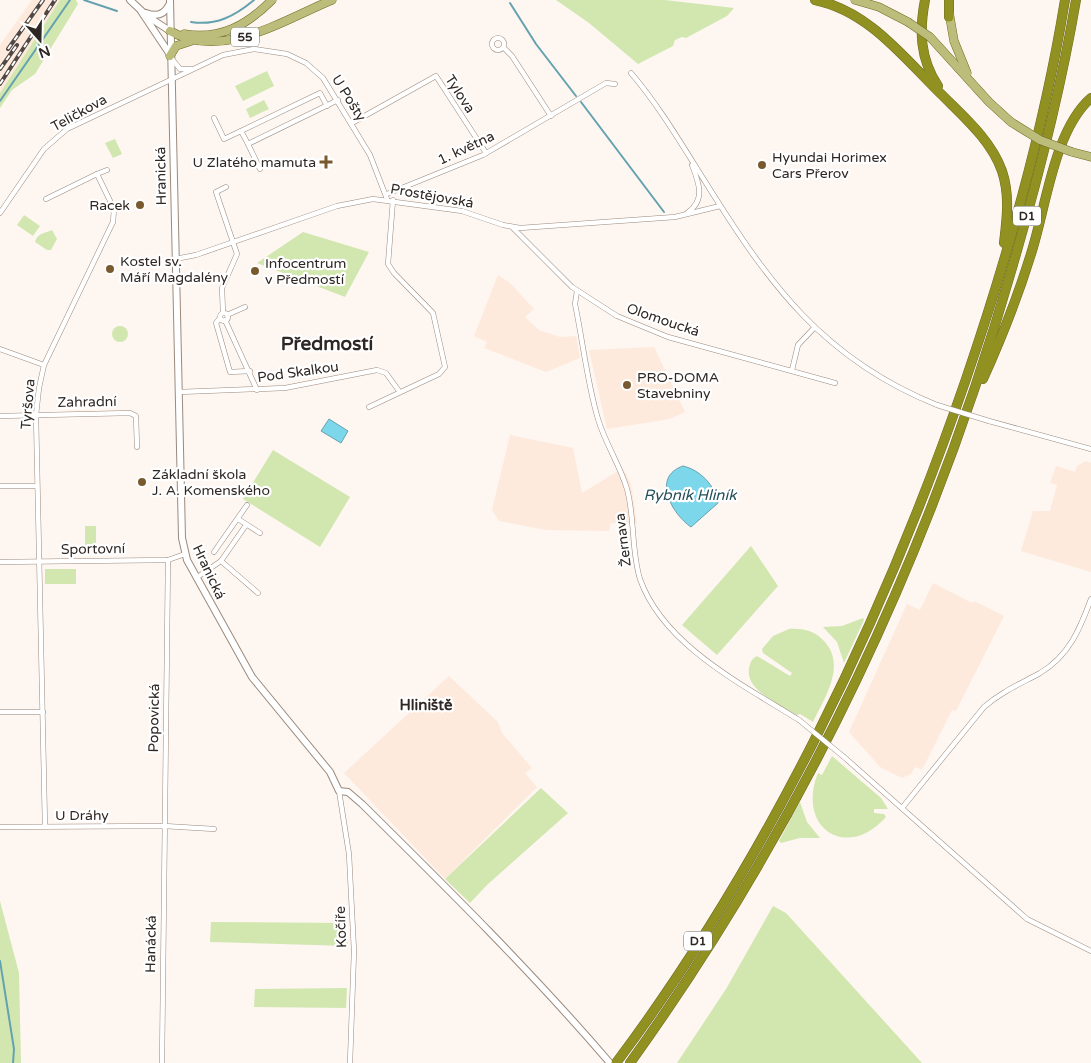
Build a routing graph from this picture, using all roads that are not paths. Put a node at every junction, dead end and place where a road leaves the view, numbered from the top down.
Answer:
1 (130, 0) edge
2 (272, 0) edge
3 (332, 0) edge
4 (815, 0) edge
5 (855, 0) edge
6 (925, 0) edge
7 (949, 0) edge
8 (1064, 0) edge
9 (1076, 0) edge
10 (170, 2) edge
11 (141, 11) junction
12 (950, 17) joint
13 (170, 31) junction
14 (195, 41) junction
15 (504, 48) dead end
16 (170, 56) junction
17 (197, 68) junction
18 (631, 73) dead end
19 (171, 80) junction
20 (615, 84) dead end
21 (976, 87) junction
22 (1091, 98) edge
23 (338, 100) junction
24 (327, 106) junction
25 (960, 112) junction
26 (551, 116) junction
27 (214, 118) dead end
28 (352, 123) junction
29 (241, 131) junction
30 (248, 144) junction
31 (486, 153) junction
32 (688, 154) junction
33 (1091, 157) edge
34 (260, 169) dead end
35 (107, 170) dead end
36 (97, 174) junction
37 (226, 187) dead end
38 (389, 198) junction
39 (46, 199) dead end
40 (720, 206) junction
41 (0, 213) edge
42 (685, 215) junction
43 (513, 228) junction
44 (234, 242) junction
45 (175, 259) junction
46 (1001, 270) junction
47 (577, 291) junction
48 (245, 306) dead end
49 (224, 316) junction
50 (814, 328) junction
51 (0, 349) edge
52 (44, 365) junction
53 (792, 370) junction
54 (250, 371) junction
55 (835, 383) dead end
56 (257, 390) junction
57 (400, 391) junction
58 (179, 392) junction
59 (369, 407) dead end
60 (36, 415) junction
61 (0, 416) edge
62 (962, 428) junction
63 (137, 447) dead end
64 (1091, 448) edge
65 (0, 486) edge
66 (38, 486) junction
67 (247, 505) dead end
68 (238, 520) junction
69 (246, 525) junction
70 (260, 533) dead end
71 (214, 552) dead end
72 (185, 554) junction
73 (168, 560) junction
74 (39, 561) junction
75 (221, 561) junction
76 (0, 562) edge
77 (196, 578) junction
78 (258, 594) dead end
79 (1091, 599) edge
80 (0, 712) edge
81 (43, 712) junction
82 (339, 791) junction
83 (902, 808) junction
84 (0, 826) edge
85 (45, 826) junction
86 (164, 826) junction
87 (214, 829) dead end
88 (1091, 951) edge
89 (162, 1063) edge
90 (350, 1063) edge
91 (610, 1063) edge
92 (616, 1063) edge
93 (630, 1063) edge

1 - 11 main road
2 - 13 main road
3 - 14 main road, 55
4 - 25 highway
5 - 21 main road, bridge
6 - 25 highway
7 - 12 highway
8 - 46 highway, D1
9 - 62 highway, D1
10 - 11 main road
10 - 13 main road, Hranická
11 - 13 main road
11 - 16 main road
12 - 21 main road
13 - 14 main road, 55
13 - 16 main road, Hranická
14 - 16 main road
15 - 26 street
16 - 17 street
16 - 19 main road, Hranická
17 - 19 street, U Pošty
17 - 23 street, U Pošty
18 - 32 street
19 - 41 street, Teličkova
19 - 45 main road, Hranická
20 - 26 street, 1. května
21 - 33 main road, bridge
22 - 62 highway
23 - 24 street
23 - 28 street, U Pošty
24 - 29 street
24 - 30 street
25 - 46 highway
26 - 31 street, 1. května
27 - 29 street
28 - 31 street, Tylova
28 - 38 street, U Pošty
29 - 30 street
30 - 34 street
31 - 38 street, 1. května
32 - 40 street
32 - 42 street
35 - 36 street
36 - 39 street
36 - 52 street, Tyršova
37 - 44 street
38 - 43 street, Prostějovská
38 - 44 street, Prostějovská
38 - 57 street
40 - 42 street, Prostějovská
40 - 50 street
42 - 43 street, Prostějovská
43 - 47 street, Olomoucká
44 - 45 street, Prostějovská
44 - 49 street
45 - 58 main road, Hranická
46 - 92 highway, D1
47 - 53 street, Olomoucká
47 - 83 street, Žernava, bridge
48 - 49 street
49 - 54 street
49 - 54 street
50 - 53 street
50 - 64 street, bridge
51 - 52 street
52 - 60 street, Tyršova
53 - 55 street, Olomoucká
54 - 56 street
56 - 57 street, Pod Skalkou
56 - 58 street, Pod Skalkou
57 - 59 street
58 - 72 main road, Hranická
60 - 61 street
60 - 63 street, Zahradní
60 - 66 street, Tyršova
62 - 93 highway, D1
65 - 66 street
66 - 74 street, Tyršova
67 - 68 street
68 - 69 street
68 - 71 street
69 - 70 street
69 - 75 street
72 - 73 street, Sportovní
72 - 77 main road, Hranická
73 - 74 street, Sportovní
73 - 86 street, Popovická
74 - 76 street, Sportovní
74 - 81 street, Tyršova
75 - 77 street
75 - 78 street
77 - 82 main road, Hranická
79 - 83 street
80 - 81 street
81 - 85 street, Tyršova
82 - 90 street, Kočíře
82 - 91 main road
83 - 88 street, Žernava
84 - 85 street, U Dráhy
85 - 86 street, U Dráhy
86 - 87 street
86 - 89 street, Hanácká

